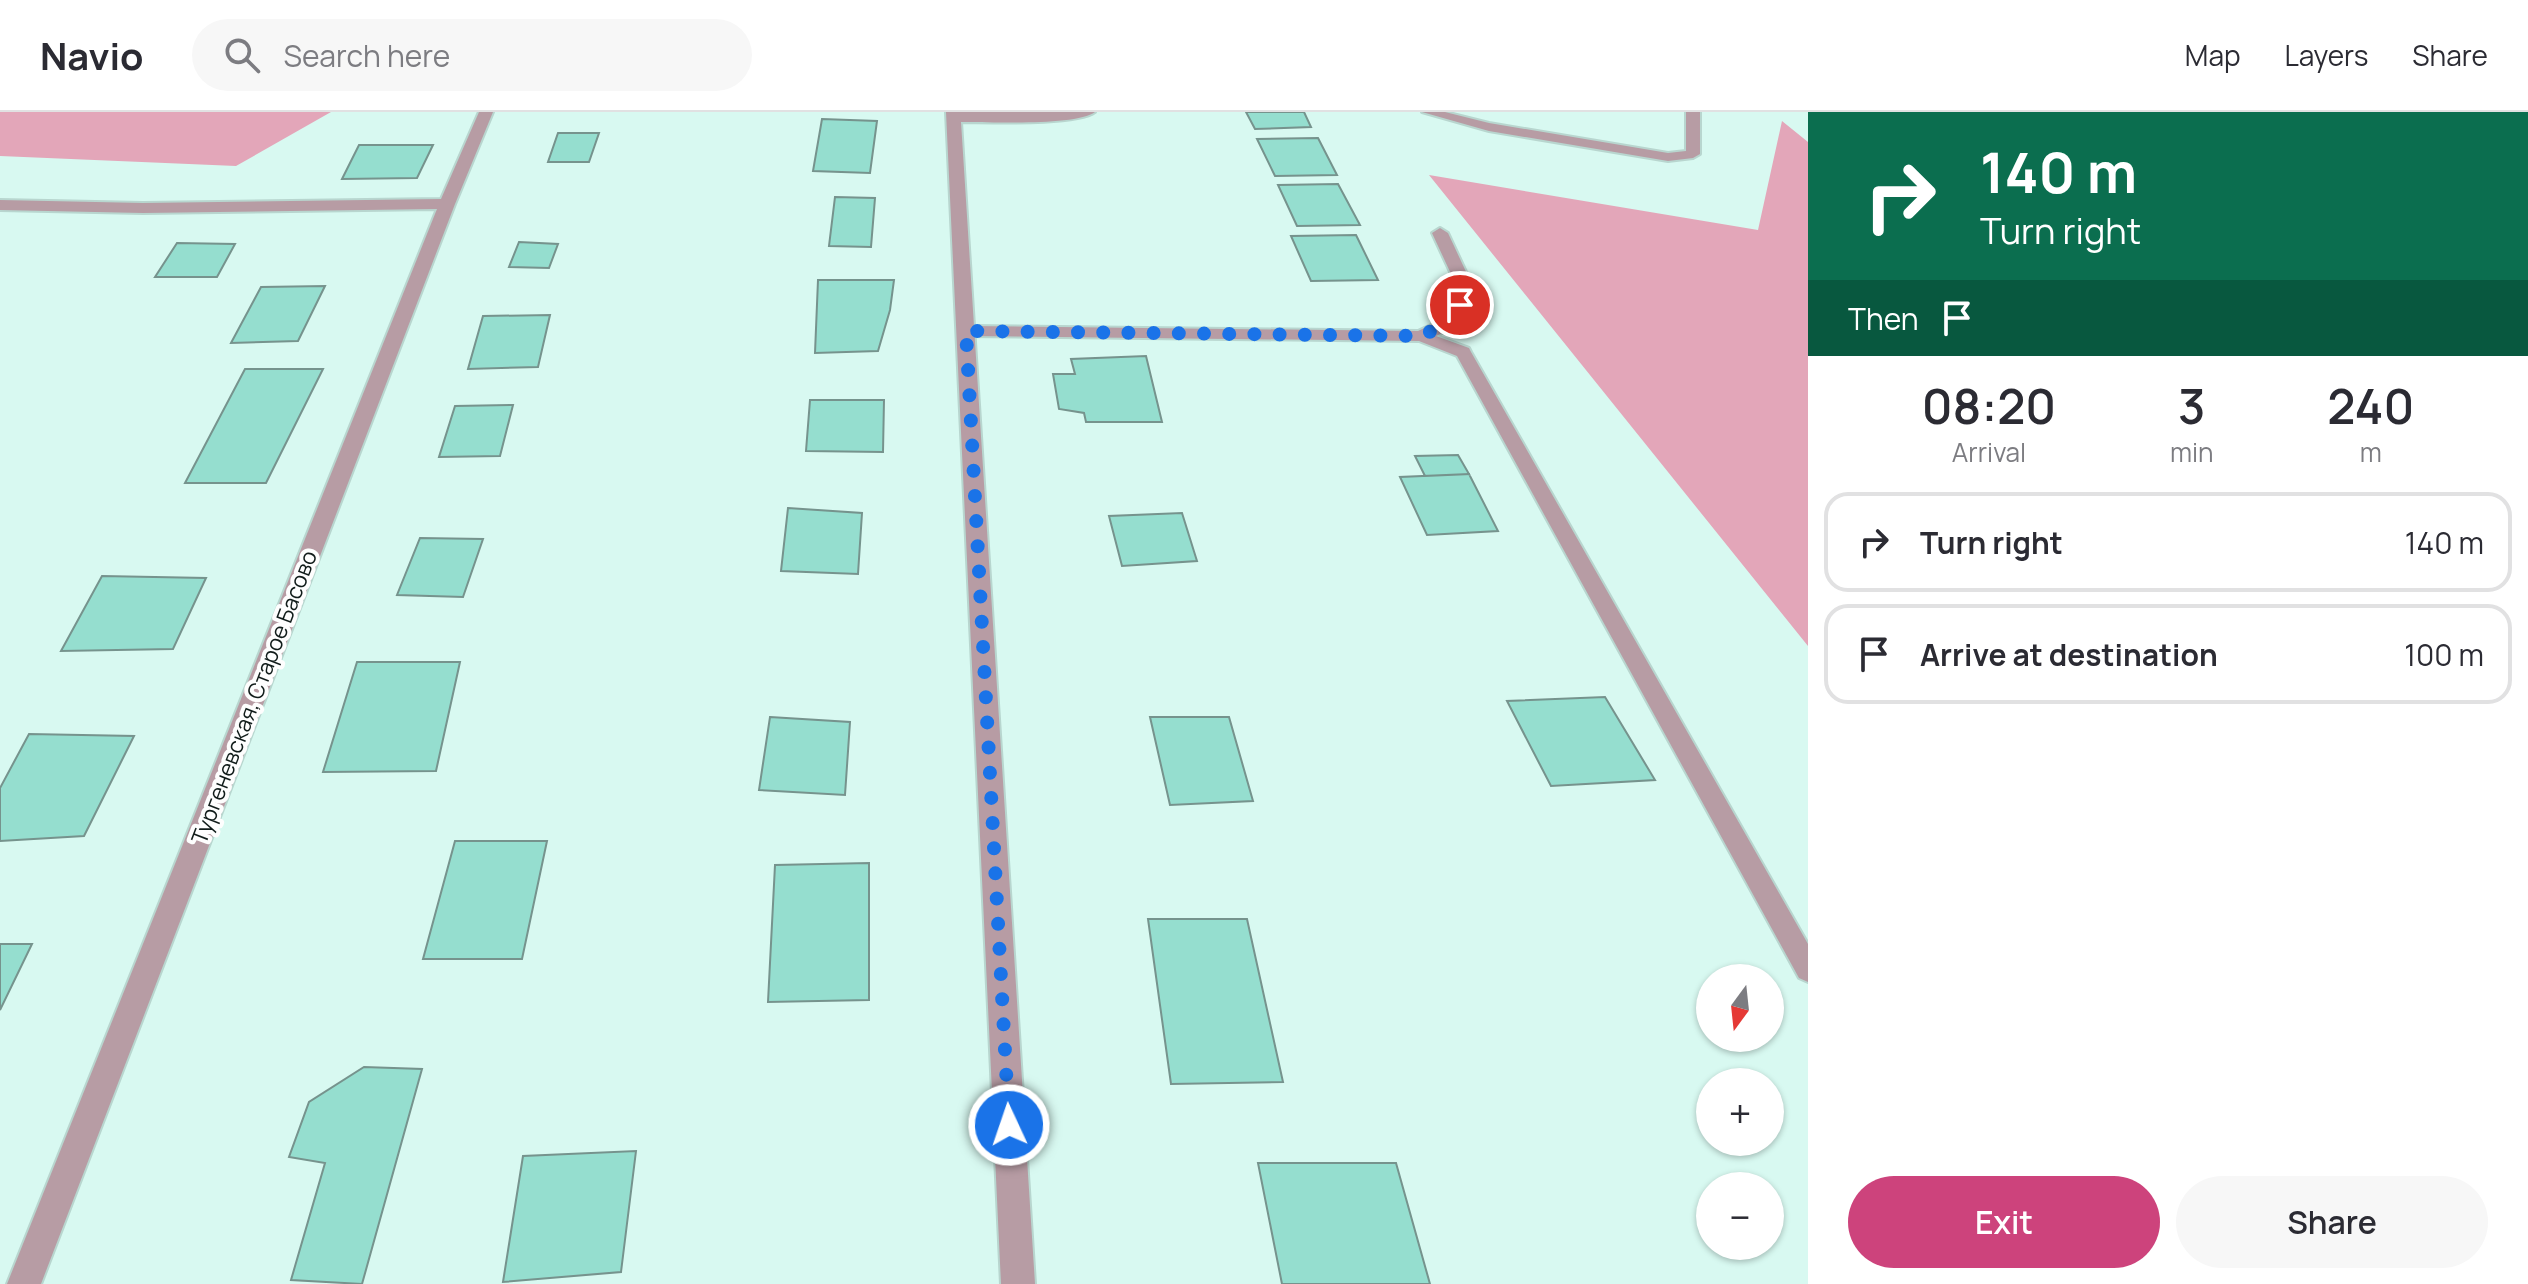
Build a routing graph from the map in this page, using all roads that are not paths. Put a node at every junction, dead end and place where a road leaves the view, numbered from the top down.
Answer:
1 (486, 112) edge
2 (1088, 112) edge
3 (1429, 112) edge
4 (1693, 112) edge
5 (953, 115) edge
6 (447, 204) junction
7 (0, 205) edge
8 (1440, 233) dead end
9 (966, 331) junction
10 (1421, 336) junction
11 (1808, 969) edge
12 (24, 1284) edge
13 (1018, 1284) edge

1 - 6 street, Тургеневская, Старое Басово
2 - 5 street
3 - 4 lane
5 - 9 street
6 - 7 street
6 - 12 street, Тургеневская, Старое Басово
8 - 10 lane
9 - 10 lane
9 - 13 street
10 - 11 lane

